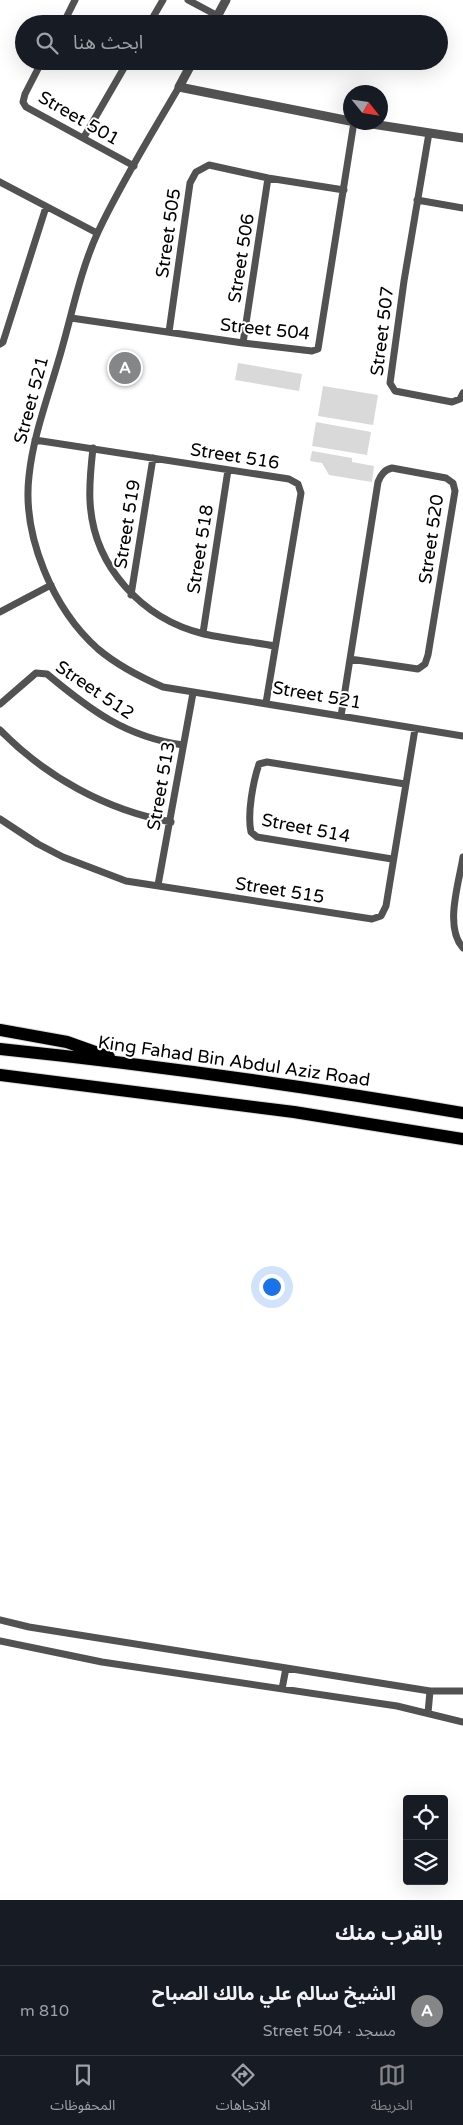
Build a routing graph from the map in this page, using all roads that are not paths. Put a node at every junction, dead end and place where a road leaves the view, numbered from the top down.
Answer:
1 (76, 0) edge
2 (163, 0) edge
3 (188, 0) edge
4 (226, 0) edge
5 (68, 15) edge
6 (154, 15) edge
7 (209, 15) edge
8 (218, 15) edge
9 (37, 70) edge
10 (123, 70) edge
11 (188, 70) edge
12 (179, 87) junction
13 (343, 120) edge
14 (388, 127) edge
15 (353, 130) edge
16 (429, 133) junction
17 (84, 137) junction
18 (463, 138) edge
19 (134, 166) junction
20 (268, 178) junction
21 (0, 182) edge
22 (344, 190) junction
23 (417, 200) junction
24 (46, 207) junction
25 (463, 208) edge
26 (98, 233) junction
27 (71, 318) junction
28 (169, 332) junction
29 (243, 343) junction
30 (0, 344) edge
31 (463, 393) edge
32 (35, 440) junction
33 (93, 448) junction
34 (153, 458) junction
35 (228, 470) junction
36 (51, 585) junction
37 (131, 595) junction
38 (0, 612) edge
39 (203, 634) junction
40 (275, 646) junction
41 (350, 659) junction
42 (193, 693) junction
43 (266, 703) junction
44 (0, 704) edge
45 (342, 716) junction
46 (415, 729) junction
47 (0, 730) edge
48 (463, 736) edge
49 (183, 745) junction
50 (405, 784) junction
51 (0, 819) edge
52 (170, 822) junction
53 (463, 857) edge
54 (392, 859) junction
55 (158, 885) junction
56 (463, 948) edge
57 (0, 1030) edge
58 (0, 1049) edge
59 (118, 1061) junction
60 (0, 1075) edge
61 (463, 1113) edge
62 (463, 1139) edge
63 (0, 1620) edge
64 (0, 1642) edge
65 (286, 1668) junction
66 (282, 1689) junction
67 (430, 1690) junction
68 (463, 1691) edge
69 (428, 1713) junction
70 (463, 1722) edge

1 - 5 street
2 - 6 street
3 - 7 street
4 - 8 street
9 - 17 street, Street 501
10 - 17 street
11 - 12 street, Street 521
12 - 13 street
12 - 19 street, Street 521
14 - 16 street
15 - 22 street, Street 504
16 - 18 street
16 - 23 street, Street 507
17 - 19 street, Street 501
19 - 26 street, Street 521
20 - 22 street, Street 505
20 - 28 street, Street 505
20 - 29 street, Street 506
21 - 24 street
22 - 29 street, Street 504
23 - 25 street
23 - 31 street, Street 507
24 - 26 street
24 - 30 street
26 - 27 street, Street 521
27 - 28 street, Street 504
27 - 32 street, Street 521
28 - 29 street, Street 504
32 - 33 street, Street 516
32 - 36 street, Street 521
33 - 34 street, Street 516
33 - 37 street
34 - 35 street, Street 516
34 - 37 street, Street 519
35 - 39 street, Street 518
35 - 40 street, Street 516
36 - 38 street
36 - 42 street, Street 521
37 - 39 street
39 - 40 street
40 - 43 street, Street 516
41 - 41 street, Street 520
41 - 45 street, Street 520
42 - 43 street, Street 521
42 - 49 street, Street 513
43 - 45 street, Street 521
44 - 49 street, Street 512
45 - 46 street, Street 521
46 - 48 street, Street 521
46 - 50 street, Street 515
47 - 52 street
49 - 52 street, Street 513
50 - 54 street, Street 515
50 - 54 street, Street 514
51 - 55 street, Street 515
52 - 55 street, Street 513
53 - 56 street
54 - 55 street, Street 515
57 - 59 highway
58 - 59 highway, King Fahad Bin Abdul Aziz Road
59 - 61 highway, King Fahad Bin Abdul Aziz Road
60 - 62 highway
63 - 65 street
64 - 66 street
65 - 66 street
65 - 67 street
66 - 69 street
67 - 68 street
67 - 69 street
69 - 70 street

